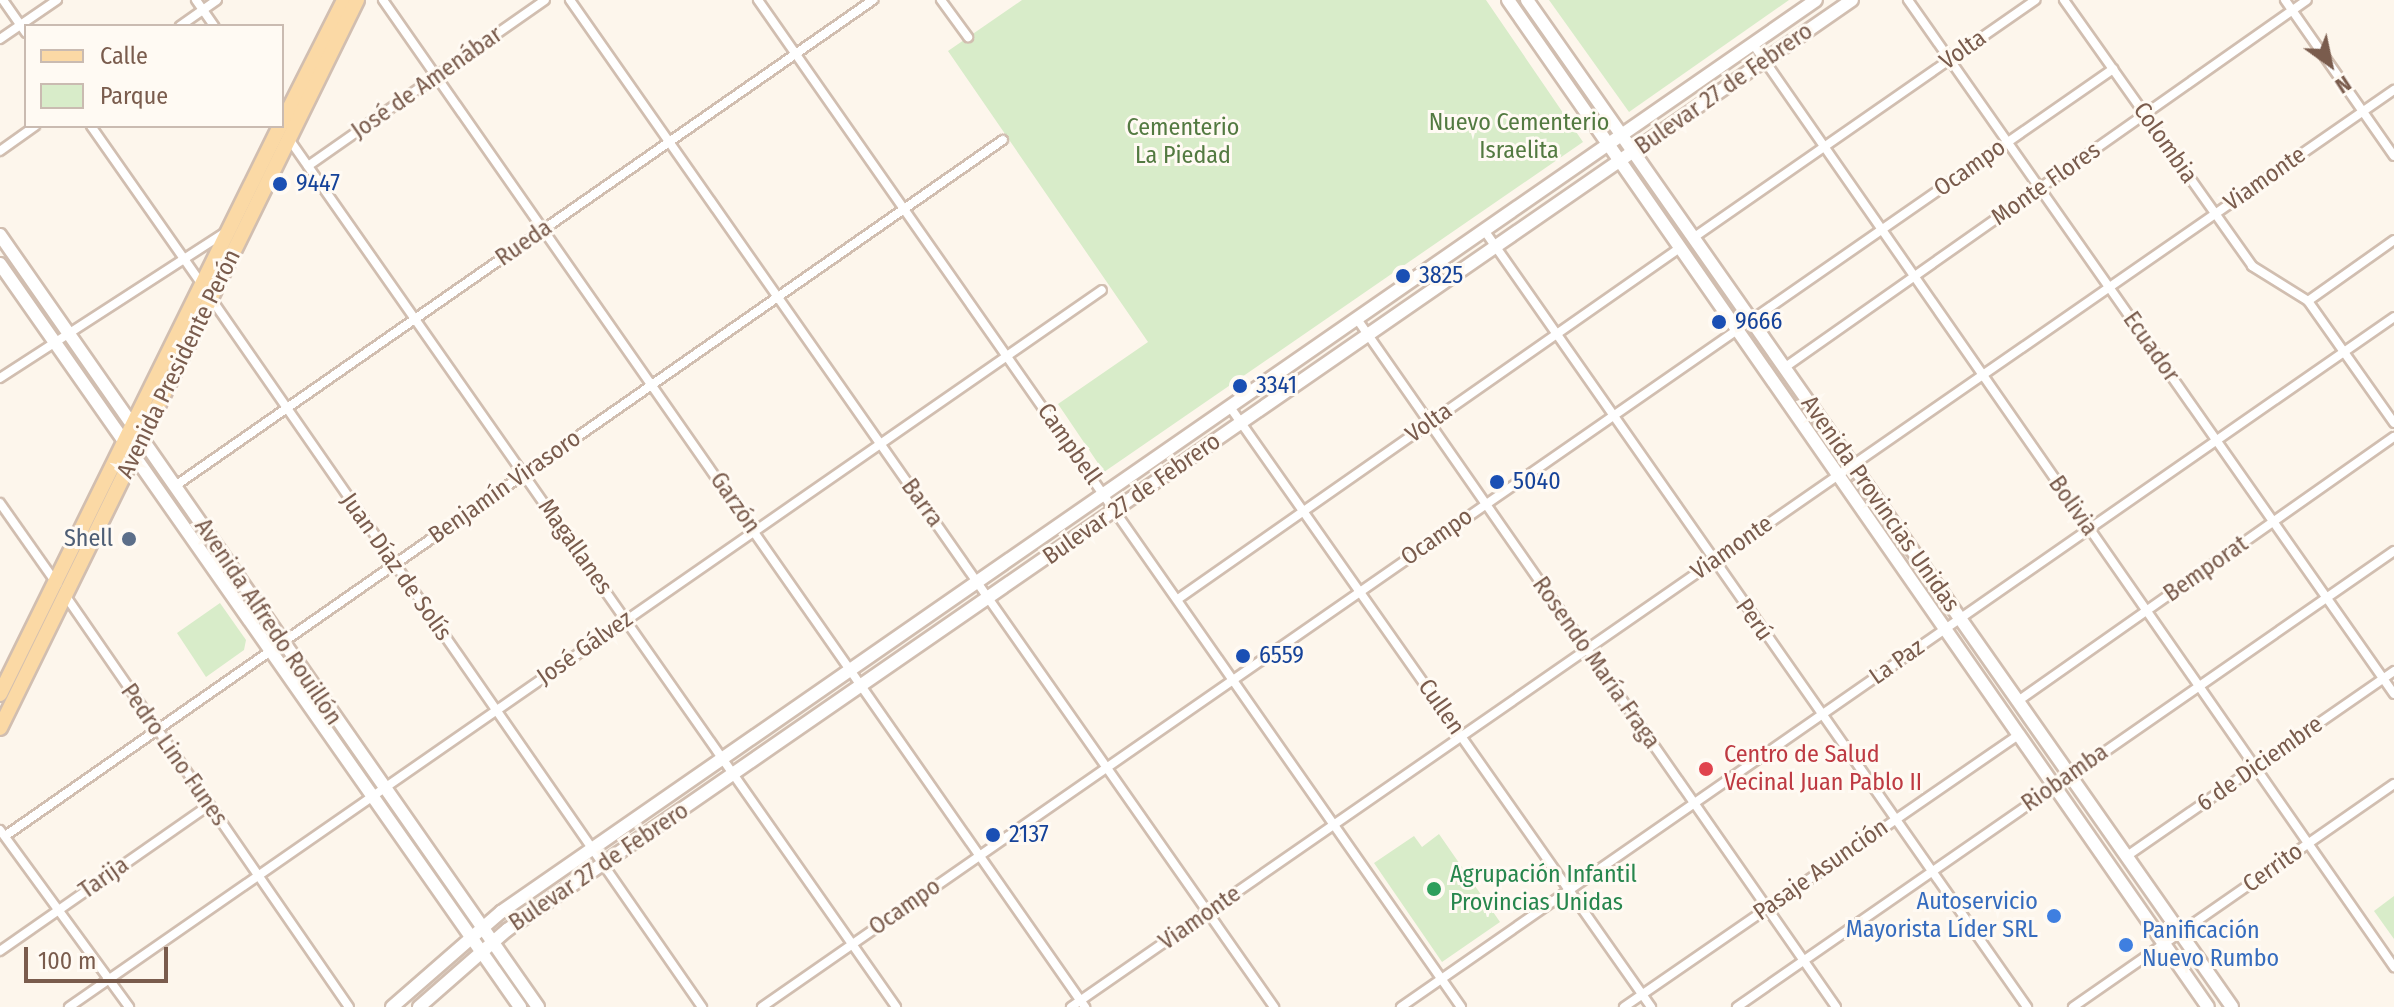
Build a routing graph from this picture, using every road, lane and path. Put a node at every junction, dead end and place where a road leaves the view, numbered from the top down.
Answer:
1 (3, 0) edge
2 (57, 0) edge
3 (196, 0) edge
4 (217, 0) edge
5 (344, 0) edge
6 (357, 0) edge
7 (383, 0) edge
8 (545, 0) edge
9 (570, 0) edge
10 (758, 0) edge
11 (873, 0) edge
12 (941, 0) edge
13 (1508, 0) edge
14 (1527, 0) edge
15 (1816, 0) edge
16 (1852, 0) edge
17 (1908, 0) edge
18 (2035, 0) edge
19 (2064, 0) edge
20 (2285, 0) edge
21 (2307, 0) edge
22 (203, 10) junction
23 (2292, 10) junction
24 (29, 24) edge
25 (183, 24) edge
26 (213, 24) edge
27 (23, 29) edge
28 (968, 37) dead end
29 (0, 39) edge
30 (1753, 44) junction
31 (796, 54) junction
32 (1950, 59) junction
33 (1765, 61) junction
34 (2113, 69) junction
35 (436, 76) junction
36 (2394, 90) edge
37 (2363, 112) junction
38 (2145, 114) junction
39 (284, 126) edge
40 (284, 126) edge
41 (32, 128) edge
42 (92, 128) edge
43 (283, 128) edge
44 (1621, 135) junction
45 (1003, 140) dead end
46 (669, 142) junction
47 (2008, 142) junction
48 (1609, 144) junction
49 (1824, 147) junction
50 (0, 151) edge
51 (1633, 152) junction
52 (2394, 156) edge
53 (1621, 161) junction
54 (308, 166) junction
55 (2040, 188) junction
56 (904, 209) junction
57 (2215, 214) junction
58 (544, 229) junction
59 (1882, 229) junction
60 (229, 230) junction
61 (1484, 230) junction
62 (0, 235) edge
63 (1693, 238) junction
64 (2394, 240) edge
65 (1496, 247) junction
66 (1681, 247) junction
67 (181, 255) junction
68 (0, 264) edge
69 (1914, 276) junction
70 (202, 285) junction
71 (2109, 287) junction
72 (1102, 290) dead end
73 (777, 297) junction
74 (211, 298) junction
75 (2308, 301) junction
76 (2394, 317) edge
77 (415, 319) junction
78 (1357, 319) junction
79 (1751, 320) junction
80 (1738, 329) junction
81 (68, 332) junction
82 (1556, 334) junction
83 (1368, 336) junction
84 (54, 341) junction
85 (2344, 352) junction
86 (1007, 356) junction
87 (1784, 368) junction
88 (1983, 375) junction
89 (0, 378) edge
90 (652, 384) junction
91 (1230, 407) junction
92 (287, 408) junction
93 (1613, 416) junction
94 (1242, 423) junction
95 (1429, 423) junction
96 (2394, 423) edge
97 (133, 425) junction
98 (2394, 437) edge
99 (142, 438) junction
100 (2216, 439) junction
101 (125, 442) junction
102 (880, 444) junction
103 (134, 456) junction
104 (1853, 465) junction
105 (524, 474) junction
106 (1839, 475) junction
107 (175, 486) junction
108 (1105, 495) junction
109 (0, 503) edge
110 (1485, 504) junction
111 (1116, 511) junction
112 (1303, 511) junction
113 (2273, 522) junction
114 (2089, 528) junction
115 (755, 531) junction
116 (2394, 551) edge
117 (1713, 561) junction
118 (395, 564) junction
119 (55, 582) junction
120 (979, 582) junction
121 (1360, 591) junction
122 (65, 596) junction
123 (990, 598) junction
124 (2326, 598) junction
125 (1178, 599) junction
126 (2146, 611) junction
127 (1960, 618) junction
128 (626, 620) junction
129 (1945, 628) junction
130 (282, 643) junction
131 (1587, 649) junction
132 (269, 652) junction
133 (852, 670) junction
134 (2394, 671) edge
135 (1233, 679) junction
136 (2383, 679) junction
137 (863, 686) junction
138 (2198, 686) junction
139 (0, 694) edge
140 (2394, 694) edge
141 (2018, 701) junction
142 (496, 711) junction
143 (1820, 715) junction
144 (0, 728) edge
145 (156, 730) junction
146 (2019, 734) junction
147 (1462, 736) junction
148 (723, 759) junction
149 (1107, 767) junction
150 (2255, 767) junction
151 (2070, 774) junction
152 (734, 775) junction
153 (2394, 784) edge
154 (2054, 785) junction
155 (382, 790) junction
156 (370, 798) junction
157 (1694, 803) junction
158 (208, 806) junction
159 (1896, 819) junction
160 (1334, 824) junction
161 (4, 832) edge
162 (2308, 844) junction
163 (592, 850) junction
164 (980, 855) junction
165 (2127, 856) junction
166 (603, 866) junction
167 (1933, 870) junction
168 (258, 876) junction
169 (1570, 890) junction
170 (1767, 908) junction
171 (61, 909) junction
172 (1208, 912) junction
173 (482, 928) junction
174 (2180, 932) junction
175 (469, 939) junction
176 (492, 942) junction
177 (852, 944) junction
178 (2164, 944) junction
179 (0, 951) edge
180 (479, 952) junction
181 (1803, 960) junction
182 (2394, 967) edge
183 (1441, 978) junction
184 (109, 979) junction
185 (1642, 994) junction
186 (1082, 1004) edge
187 (69, 1007) edge
188 (129, 1007) edge
189 (349, 1007) edge
190 (392, 1007) edge
191 (419, 1007) edge
192 (520, 1007) edge
193 (538, 1007) edge
194 (702, 1007) edge
195 (762, 1007) edge
196 (896, 1007) edge
197 (1071, 1007) edge
198 (1274, 1007) edge
199 (1401, 1007) edge
200 (1461, 1007) edge
201 (1624, 1007) edge
202 (1651, 1007) edge
203 (1737, 1007) edge
204 (1836, 1007) edge
205 (2027, 1007) edge
206 (2073, 1007) edge
207 (2208, 1007) edge
208 (2232, 1007) edge

1 - 27 street
2 - 24 street
3 - 22 street
4 - 22 street
5 - 39 main road, Avenida Presidente Perón
6 - 40 main road, Avenida Presidente Perón
7 - 35 street, Garzón
8 - 35 street, José de Amenábar
9 - 46 street, Barra
10 - 31 street, Campbell
11 - 31 street, Rueda
12 - 28 street
13 - 48 main road, Avenida Provincias Unidas
14 - 44 main road, Avenida Provincias Unidas
15 - 30 main road, Bulevar 27 de Febrero
16 - 33 main road, Bulevar 27 de Febrero
17 - 32 street, Ecuador
18 - 32 street, Volta
19 - 34 street, Colombia
20 - 23 street
21 - 23 street, Monte Flores
22 - 25 street
22 - 26 street
23 - 37 street
23 - 38 street, Monte Flores
27 - 29 street
30 - 33 street, Bolivia
30 - 44 main road, Bulevar 27 de Febrero
31 - 46 street, Rueda
31 - 56 street, Campbell
32 - 47 street, Ecuador
32 - 49 street, Volta
33 - 49 street, Bolivia
33 - 51 main road, Bulevar 27 de Febrero
34 - 38 street, Colombia
34 - 47 street, Ocampo
35 - 54 street, José de Amenábar
35 - 58 street, Garzón
36 - 37 street, Viamonte
37 - 52 street
37 - 57 street, Viamonte
38 - 55 street, Monte Flores
38 - 57 street, Colombia
41 - 50 street
42 - 67 street, Juan Díaz de Solís
43 - 54 street, Magallanes
43 - 60 main road, Avenida Presidente Perón
43 - 74 main road, Avenida Presidente Perón
44 - 48 main road, Bulevar 27 de Febrero
44 - 51 main road, Avenida Provincias Unidas
45 - 56 street, Benjamín Virasoro
46 - 58 street, Rueda
46 - 73 street, Barra
47 - 55 street, Ecuador
47 - 59 street, Ocampo
48 - 53 main road, Avenida Provincias Unidas
48 - 61 main road, Bulevar 27 de Febrero
49 - 59 street, Bolivia
49 - 63 street, Volta
51 - 53 main road, Bulevar 27 de Febrero
51 - 63 main road, Avenida Provincias Unidas
53 - 65 main road, Bulevar 27 de Febrero
53 - 66 main road, Avenida Provincias Unidas
54 - 77 street, Magallanes
55 - 69 street, Monte Flores
55 - 71 street, Ecuador
56 - 73 street, Benjamín Virasoro
56 - 86 street, Campbell
57 - 71 street, Viamonte
57 - 75 street, Colombia
58 - 77 street, Rueda
58 - 90 street, Garzón
59 - 69 street, Bolivia
59 - 79 street, Ocampo
60 - 67 street
60 - 70 main road, Avenida Presidente Perón
61 - 65 street, Perú
61 - 78 main road, Bulevar 27 de Febrero
62 - 81 main road, Avenida Alfredo Rouillón
63 - 79 main road, Avenida Provincias Unidas
64 - 75 street
65 - 82 street, Perú
65 - 83 main road, Bulevar 27 de Febrero
66 - 80 main road, Avenida Provincias Unidas
66 - 82 street, Volta
67 - 70 street, Juan Díaz de Solís
67 - 81 street
68 - 84 main road, Avenida Alfredo Rouillón
69 - 87 street, Monte Flores
69 - 88 street, Bolivia
70 - 74 street, Juan Díaz de Solís
70 - 97 main road, Avenida Presidente Perón
71 - 88 street, Viamonte
71 - 100 street, Ecuador
72 - 86 street, José Gálvez
73 - 90 street, Benjamín Virasoro
73 - 102 street, Barra
74 - 92 street, Juan Díaz de Solís
74 - 99 main road, Avenida Presidente Perón
75 - 85 street, Colombia
76 - 85 street, La Paz
77 - 92 street, Rueda
77 - 105 street, Magallanes
78 - 83 street, Rosendo María Fraga
78 - 91 main road, Bulevar 27 de Febrero
79 - 80 street, Ocampo
79 - 87 main road, Avenida Provincias Unidas
80 - 93 street, Ocampo
80 - 106 main road, Avenida Provincias Unidas
81 - 84 street
81 - 97 main road, Avenida Alfredo Rouillón
82 - 93 street, Perú
82 - 95 street, Volta
83 - 94 main road, Bulevar 27 de Febrero
83 - 95 street, Rosendo María Fraga
84 - 89 street
84 - 101 main road, Avenida Alfredo Rouillón
85 - 96 street, Colombia
85 - 100 street, La Paz
86 - 102 street, José Gálvez
86 - 108 street, Campbell
87 - 104 main road, Avenida Provincias Unidas
88 - 104 street, Viamonte
88 - 114 street, Bolivia
90 - 105 street, Benjamín Virasoro
90 - 115 street, Garzón
91 - 94 street, Cullen
91 - 108 main road, Bulevar 27 de Febrero
92 - 107 street, Rueda
92 - 118 street, Juan Díaz de Solís
93 - 110 street, Ocampo
93 - 117 street, Perú
94 - 111 main road, Bulevar 27 de Febrero
94 - 112 street, Cullen
95 - 110 street, Rosendo María Fraga
95 - 112 street, Volta
97 - 99 main road, Avenida Alfredo Rouillón
97 - 101 main road, Avenida Presidente Perón
98 - 113 street, Bemporat
99 - 103 main road, Avenida Presidente Perón
99 - 107 main road, Avenida Alfredo Rouillón
100 - 113 street, Ecuador
100 - 114 street, La Paz
101 - 103 main road, Avenida Alfredo Rouillón
101 - 119 main road, Avenida Presidente Perón
102 - 115 street, José Gálvez
102 - 120 street, Barra
103 - 122 main road, Avenida Presidente Perón
103 - 132 main road, Avenida Alfredo Rouillón
104 - 106 street, Viamonte
104 - 127 main road, Avenida Provincias Unidas
105 - 118 street, Benjamín Virasoro
105 - 128 street, Magallanes
106 - 117 street, Viamonte
106 - 129 main road, Avenida Provincias Unidas
107 - 130 main road, Avenida Alfredo Rouillón
108 - 111 street, Campbell
108 - 120 main road, Bulevar 27 de Febrero
109 - 119 street, Pedro Lino Funes
110 - 121 street, Ocampo
110 - 131 street, Rosendo María Fraga
111 - 123 main road, Bulevar 27 de Febrero
111 - 125 street, Campbell
112 - 121 street, Cullen
112 - 125 street, Volta
113 - 124 street, Ecuador
113 - 126 street, Bemporat
114 - 126 street, Bolivia
114 - 127 street, La Paz
115 - 128 street, José Gálvez
115 - 133 street, Garzón
116 - 124 street, Riobamba
117 - 131 street, Viamonte
117 - 143 street, Perú
118 - 130 street, Benjamín Virasoro
118 - 142 street, Juan Díaz de Solís
119 - 122 street, Pedro Lino Funes
119 - 139 main road, Avenida Presidente Perón
120 - 123 street, Barra
120 - 133 main road, Bulevar 27 de Febrero
121 - 135 street, Ocampo
121 - 147 street, Cullen
122 - 144 main road, Avenida Presidente Perón
122 - 145 street, Pedro Lino Funes
123 - 137 main road, Bulevar 27 de Febrero
123 - 149 street, Barra
124 - 136 street, Ecuador
124 - 138 street, Riobamba
125 - 135 street, Campbell
126 - 138 street, Bolivia
126 - 141 street, Bemporat
127 - 129 street, La Paz
127 - 141 main road, Avenida Provincias Unidas
128 - 142 street, José Gálvez
128 - 148 street, Magallanes
129 - 143 street, La Paz
129 - 146 main road, Avenida Provincias Unidas
130 - 132 street, Benjamín Virasoro
130 - 155 main road, Avenida Alfredo Rouillón
131 - 147 street, Viamonte
131 - 157 street, Rosendo María Fraga
132 - 145 street, Benjamín Virasoro
132 - 156 main road, Avenida Alfredo Rouillón
133 - 137 street, Garzón
133 - 148 main road, Bulevar 27 de Febrero
134 - 136 street, 6 de Diciembre
135 - 149 street, Ocampo
135 - 160 street, Campbell
136 - 140 street, Ecuador
136 - 150 street, 6 de Diciembre
137 - 152 main road, Bulevar 27 de Febrero
137 - 164 street, Garzón
138 - 150 street, Bolivia
138 - 151 street, Riobamba
141 - 151 main road, Avenida Provincias Unidas
142 - 155 street, José Gálvez
142 - 163 street, Juan Díaz de Solís
143 - 157 street, La Paz
143 - 159 street, Perú
145 - 158 street, Pedro Lino Funes
145 - 161 street, Benjamín Virasoro
146 - 154 main road, Avenida Provincias Unidas
146 - 159 street, Pasaje Asunción
147 - 160 street, Viamonte
147 - 169 street, Cullen
148 - 152 street, Magallanes
148 - 163 main road, Bulevar 27 de Febrero
149 - 164 street, Ocampo
149 - 172 street, Barra
150 - 162 street, Bolivia
150 - 165 street, 6 de Diciembre
151 - 154 street, Riobamba
151 - 165 main road, Avenida Provincias Unidas
152 - 166 main road, Bulevar 27 de Febrero
152 - 177 street, Magallanes
153 - 162 street, Cerrito
154 - 167 street, Riobamba
154 - 178 main road, Avenida Provincias Unidas
155 - 156 street, José Gálvez
155 - 173 main road, Avenida Alfredo Rouillón
156 - 168 street, José Gálvez
156 - 175 main road, Avenida Alfredo Rouillón
157 - 169 street, La Paz
157 - 170 street, Rosendo María Fraga
158 - 168 street, Pedro Lino Funes
158 - 171 street, Tarija
159 - 167 street, Perú
159 - 170 street, Pasaje Asunción
160 - 172 street, Viamonte
160 - 183 street, Campbell
161 - 171 street
162 - 174 street, Cerrito
162 - 182 street, Bolivia
163 - 166 street, Juan Díaz de Solís
163 - 173 main road, Bulevar 27 de Febrero
164 - 177 street, Ocampo
164 - 186 street, Garzón
165 - 174 main road, Avenida Provincias Unidas
166 - 176 main road, Bulevar 27 de Febrero
166 - 194 street, Juan Díaz de Solís
167 - 181 street, Riobamba
167 - 205 street, Perú
168 - 184 street, José Gálvez
168 - 189 street, Pedro Lino Funes
169 - 183 street, La Paz
169 - 185 street, Cullen
170 - 181 street, Rosendo María Fraga
170 - 185 street, Pasaje Asunción
171 - 179 street, Tarija
171 - 184 street
172 - 186 street, Viamonte
172 - 198 street, Barra
173 - 175 main road, Bulevar 27 de Febrero
173 - 176 main road, Avenida Alfredo Rouillón
174 - 178 street, Cerrito
174 - 208 main road, Avenida Provincias Unidas
175 - 180 main road, Avenida Alfredo Rouillón
175 - 190 main road, Bulevar 27 de Febrero
176 - 180 main road, Bulevar 27 de Febrero
176 - 193 main road, Avenida Alfredo Rouillón
177 - 195 street, Ocampo
177 - 196 street, Magallanes
178 - 206 street, Cerrito
178 - 207 main road, Avenida Provincias Unidas
180 - 191 main road, Bulevar 27 de Febrero
180 - 192 main road, Avenida Alfredo Rouillón
181 - 203 street, Riobamba
181 - 204 street, Rosendo María Fraga
183 - 199 street, La Paz
183 - 200 street, Campbell
184 - 187 street, José Gálvez
184 - 188 street
185 - 201 street, Pasaje Asunción
185 - 202 street, Cullen
186 - 197 street, Viamonte

